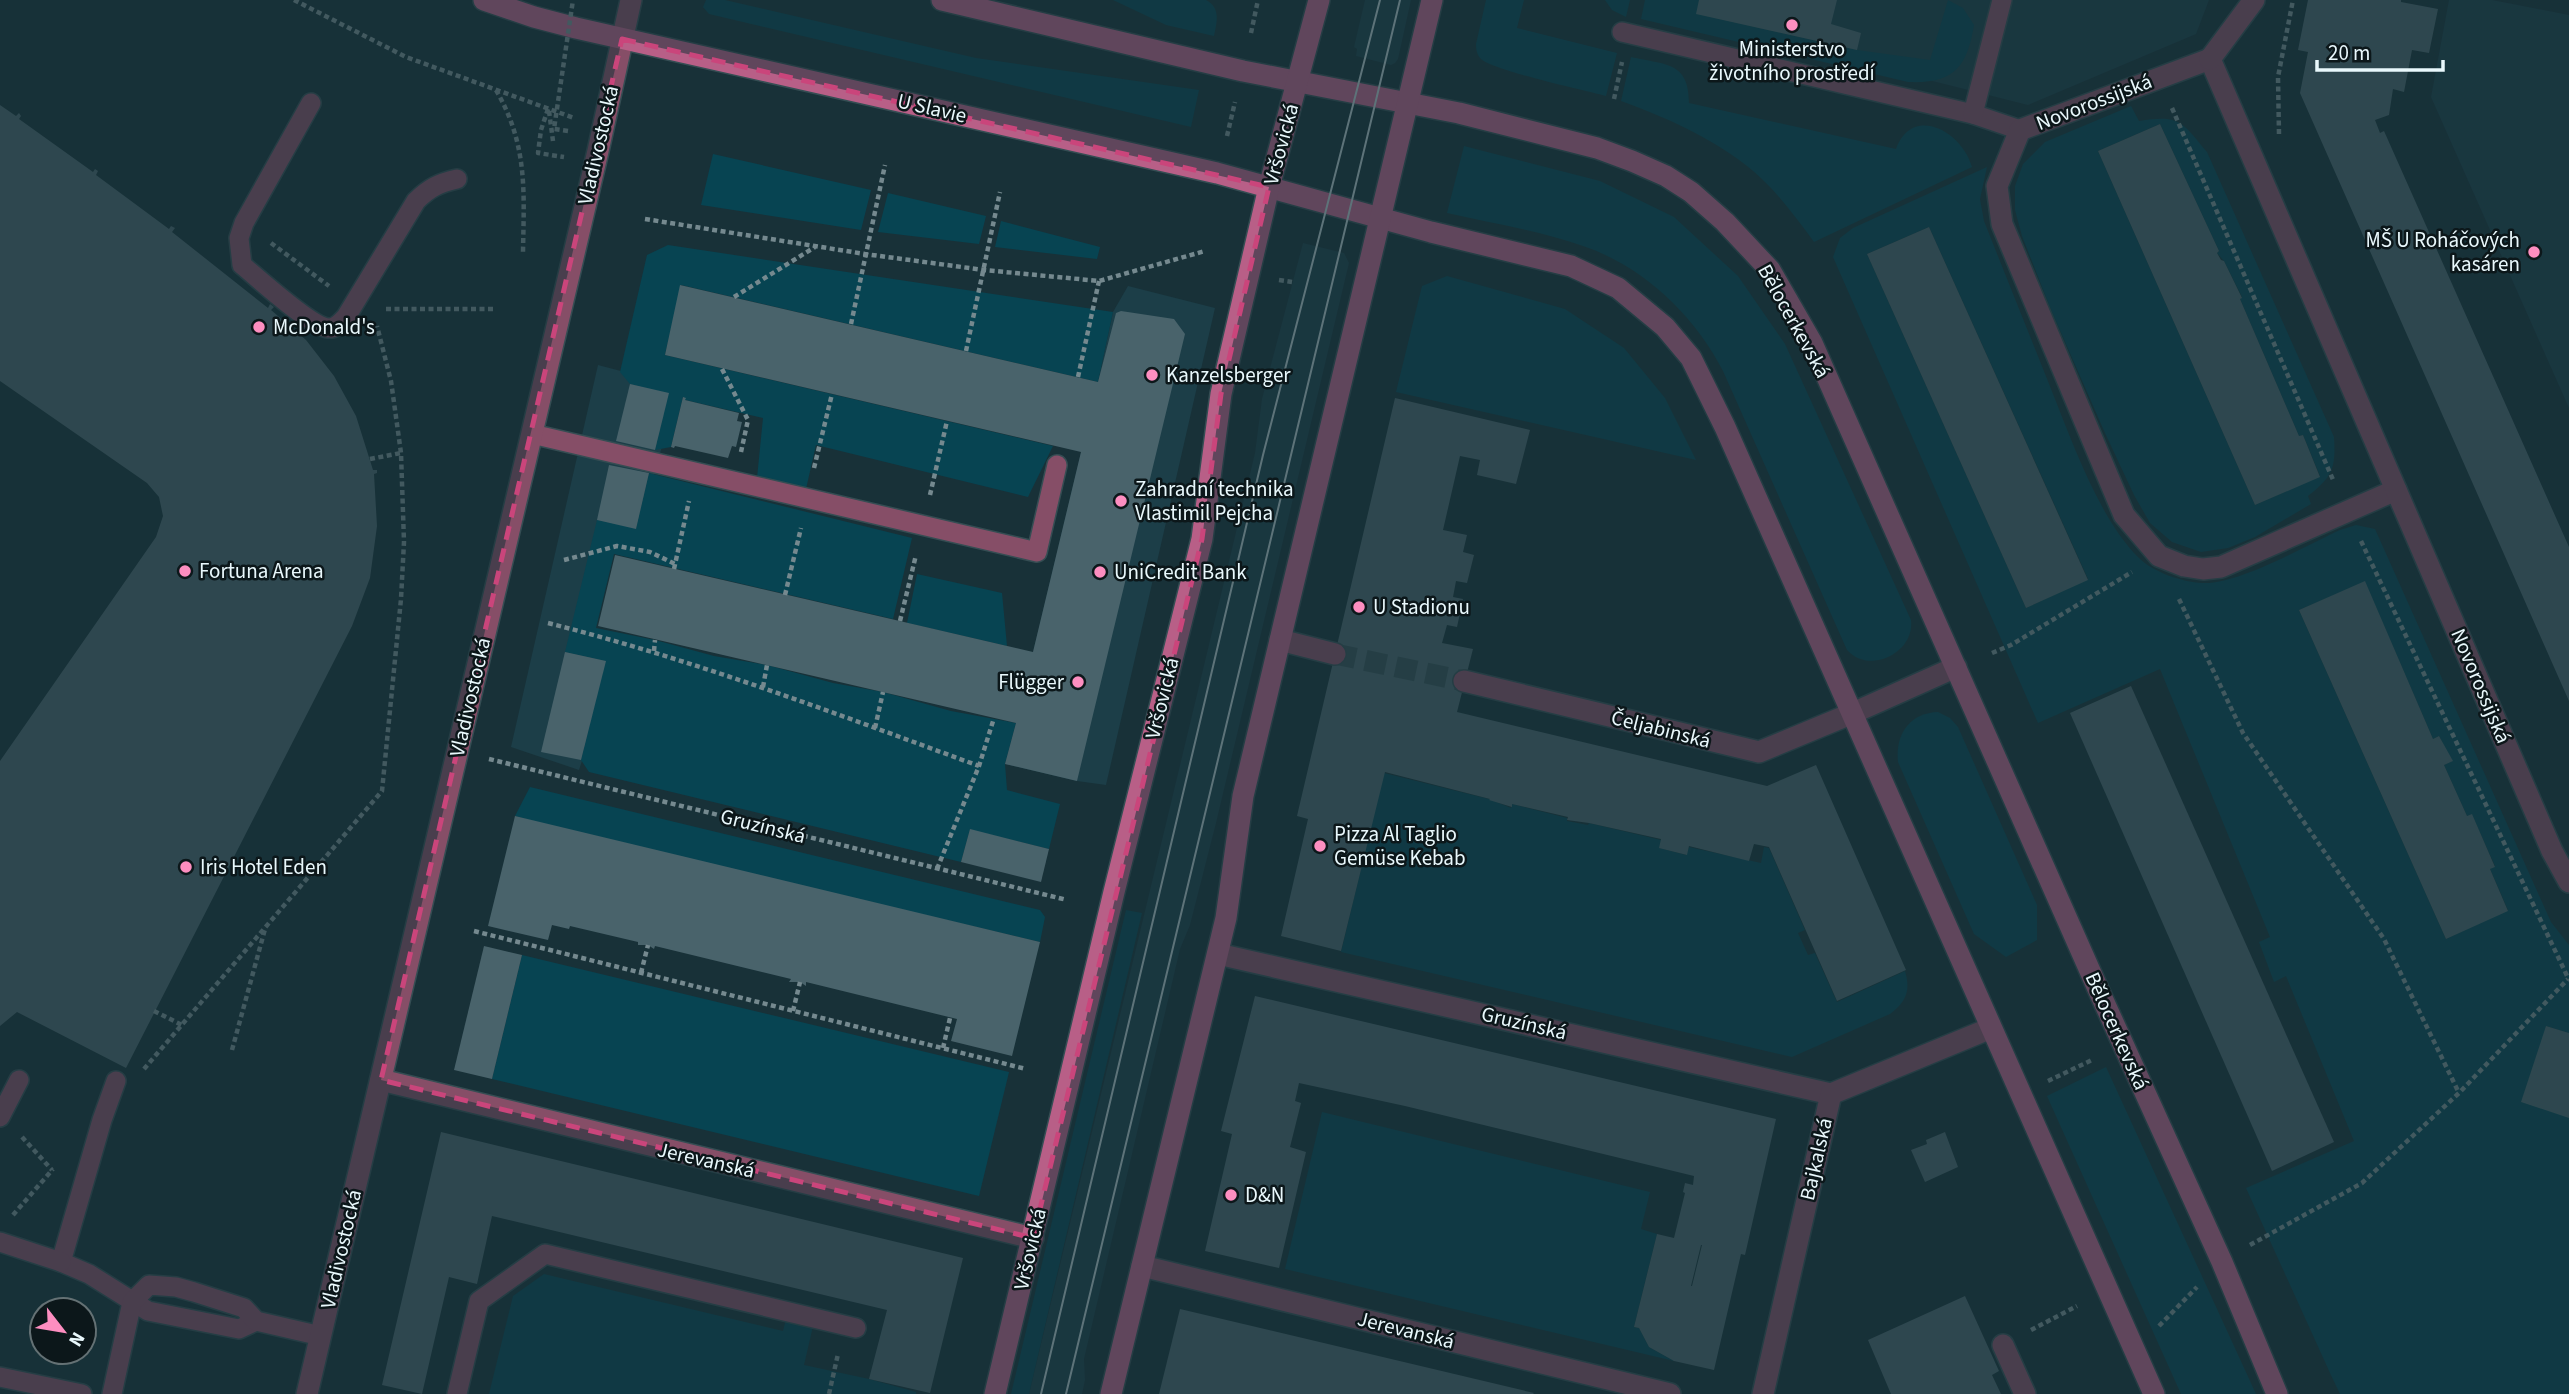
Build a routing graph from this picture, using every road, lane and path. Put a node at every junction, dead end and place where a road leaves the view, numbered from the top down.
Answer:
1 (295, 0) edge
2 (484, 0) edge
3 (573, 0) edge
4 (631, 0) edge
5 (942, 0) edge
6 (1258, 0) edge
7 (1319, 0) edge
8 (1432, 0) edge
9 (2002, 0) edge
10 (2254, 0) edge
11 (2293, 0) edge
12 (1622, 32) dead end
13 (1251, 33) dead end
14 (622, 39) junction
15 (2210, 59) junction
16 (1619, 77) dead end
17 (1298, 82) junction
18 (496, 90) junction
19 (1236, 97) dead end
20 (1614, 99) dead end
21 (311, 103) dead end
22 (1408, 103) junction
23 (548, 109) junction
24 (1973, 114) junction
25 (581, 120) dead end
26 (554, 129) junction
27 (2020, 130) junction
28 (1227, 136) dead end
29 (2279, 136) dead end
30 (886, 165) dead end
31 (457, 179) dead end
32 (1269, 187) junction
33 (1000, 192) dead end
34 (1381, 218) junction
35 (645, 219) dead end
36 (261, 235) dead end
37 (816, 246) junction
38 (1205, 251) dead end
39 (523, 252) dead end
40 (865, 254) junction
41 (984, 270) junction
42 (1099, 281) junction
43 (333, 289) dead end
44 (734, 297) dead end
45 (377, 309) dead end
46 (494, 309) dead end
47 (375, 321) dead end
48 (850, 324) dead end
49 (966, 351) dead end
50 (722, 369) dead end
51 (1078, 377) dead end
52 (532, 434) junction
53 (401, 453) junction
54 (370, 459) dead end
55 (1057, 465) dead end
56 (695, 473) junction
57 (734, 482) junction
58 (2396, 489) junction
59 (2159, 556) junction
60 (564, 560) dead end
61 (548, 623) dead end
62 (655, 640) dead end
63 (1280, 640) junction
64 (654, 651) junction
65 (1993, 653) dead end
66 (1335, 654) tunnel mouth
67 (767, 666) dead end
68 (1956, 667) junction
69 (1464, 681) tunnel mouth
70 (763, 687) junction
71 (883, 692) dead end
72 (1853, 713) junction
73 (994, 718) dead end
74 (875, 728) junction
75 (458, 751) junction
76 (979, 766) junction
77 (937, 869) junction
78 (2569, 881) edge
79 (1067, 900) dead end
80 (265, 927) junction
81 (474, 931) dead end
82 (648, 945) dead end
83 (1217, 954) junction
84 (641, 973) junction
85 (2569, 979) edge
86 (800, 982) dead end
87 (793, 1010) junction
88 (154, 1011) dead end
89 (950, 1018) dead end
90 (181, 1025) junction
91 (1991, 1028) junction
92 (943, 1048) junction
93 (232, 1050) dead end
94 (2102, 1055) dead end
95 (1026, 1069) dead end
96 (142, 1071) dead end
97 (19, 1080) dead end
98 (116, 1080) dead end
99 (381, 1080) junction
100 (2041, 1084) dead end
101 (2459, 1093) junction
102 (1831, 1094) junction
103 (1, 1116) edge
104 (60, 1162) dead end
105 (52, 1170) junction
106 (9, 1220) dead end
107 (1033, 1238) junction
108 (0, 1242) edge
109 (61, 1262) junction
110 (2222, 1262) junction
111 (1142, 1266) junction
112 (132, 1302) junction
113 (2077, 1306) dead end
114 (256, 1321) junction
115 (856, 1328) dead end
116 (321, 1336) junction
117 (2003, 1345) joint
118 (2135, 1351) junction
119 (838, 1355) dead end
120 (0, 1377) edge
121 (82, 1394) edge
122 (113, 1394) edge
123 (307, 1394) edge
124 (457, 1394) edge
125 (829, 1394) edge
126 (995, 1394) edge
127 (1111, 1394) edge
128 (1670, 1394) edge
129 (1763, 1394) edge
130 (2025, 1394) edge
131 (2154, 1394) edge
132 (2277, 1394) edge

1 - 18 path
2 - 14 main road, U Slavie
3 - 26 path, bridge
4 - 14 street, Vladivostocká
5 - 17 main road
6 - 13 path
7 - 17 main road, Vršovická
8 - 22 main road
9 - 24 lane
10 - 15 street
11 - 29 path
12 - 24 lane
14 - 32 main road, U Slavie
14 - 52 street, Vladivostocká
15 - 27 street, Novorossijská
15 - 58 street, Novorossijská
16 - 20 path
17 - 22 main road
17 - 32 main road, Vršovická
18 - 23 path
18 - 39 path
19 - 28 path
21 - 31 lane
22 - 34 main road
22 - 68 main road, Bělocerkevská
23 - 25 path
23 - 26 path
23 - 26 path, bridge
24 - 27 lane
27 - 59 street, Novorossijská
30 - 40 path
32 - 34 main road, U Slavie
32 - 107 main road, Vršovická
33 - 41 path
34 - 63 main road
34 - 72 main road
35 - 37 path
36 - 43 path
37 - 40 path
37 - 44 path
38 - 42 path
40 - 41 path
40 - 48 path
41 - 42 path
41 - 49 path
42 - 51 path
45 - 46 path
47 - 53 path
50 - 57 path
52 - 56 lane
52 - 75 street, Vladivostocká
53 - 54 path
53 - 80 path
55 - 57 lane
56 - 57 lane
56 - 60 path
58 - 59 street
58 - 78 street, Novorossijská
59 - 65 path
59 - 101 path
61 - 64 path
62 - 64 path
63 - 66 street
63 - 83 main road
64 - 70 path
67 - 70 path
68 - 72 street
68 - 110 main road, Bělocerkevská
69 - 72 street, Čeljabinská
70 - 74 path
71 - 74 path
72 - 91 main road
73 - 76 path
74 - 76 path
75 - 77 path, Gruzínská
75 - 99 street, Vladivostocká
76 - 77 path
77 - 79 path, Gruzínská
80 - 90 path
80 - 93 path
81 - 84 path
82 - 84 path
83 - 102 street, Gruzínská
83 - 111 main road
84 - 87 path
85 - 101 path
86 - 87 path
87 - 92 path
88 - 90 path
89 - 92 path
90 - 96 path
91 - 102 street, Bajkalská
91 - 118 main road
92 - 95 path
94 - 100 path
97 - 103 lane
98 - 109 lane
99 - 107 street, Jerevanská
99 - 116 street, Vladivostocká
101 - 110 path
102 - 129 street, Bajkalská
103 - 105 path
104 - 105 path
105 - 106 path
107 - 126 main road, Vršovická
108 - 109 lane
109 - 112 lane
110 - 118 path
110 - 132 main road, Bělocerkevská
111 - 127 main road
111 - 128 street, Jerevanská
112 - 114 lane
112 - 114 lane
112 - 122 lane
113 - 117 path
114 - 116 lane
115 - 124 lane
116 - 123 street, Vladivostocká
117 - 130 street
118 - 131 main road
119 - 125 path
120 - 121 lane

